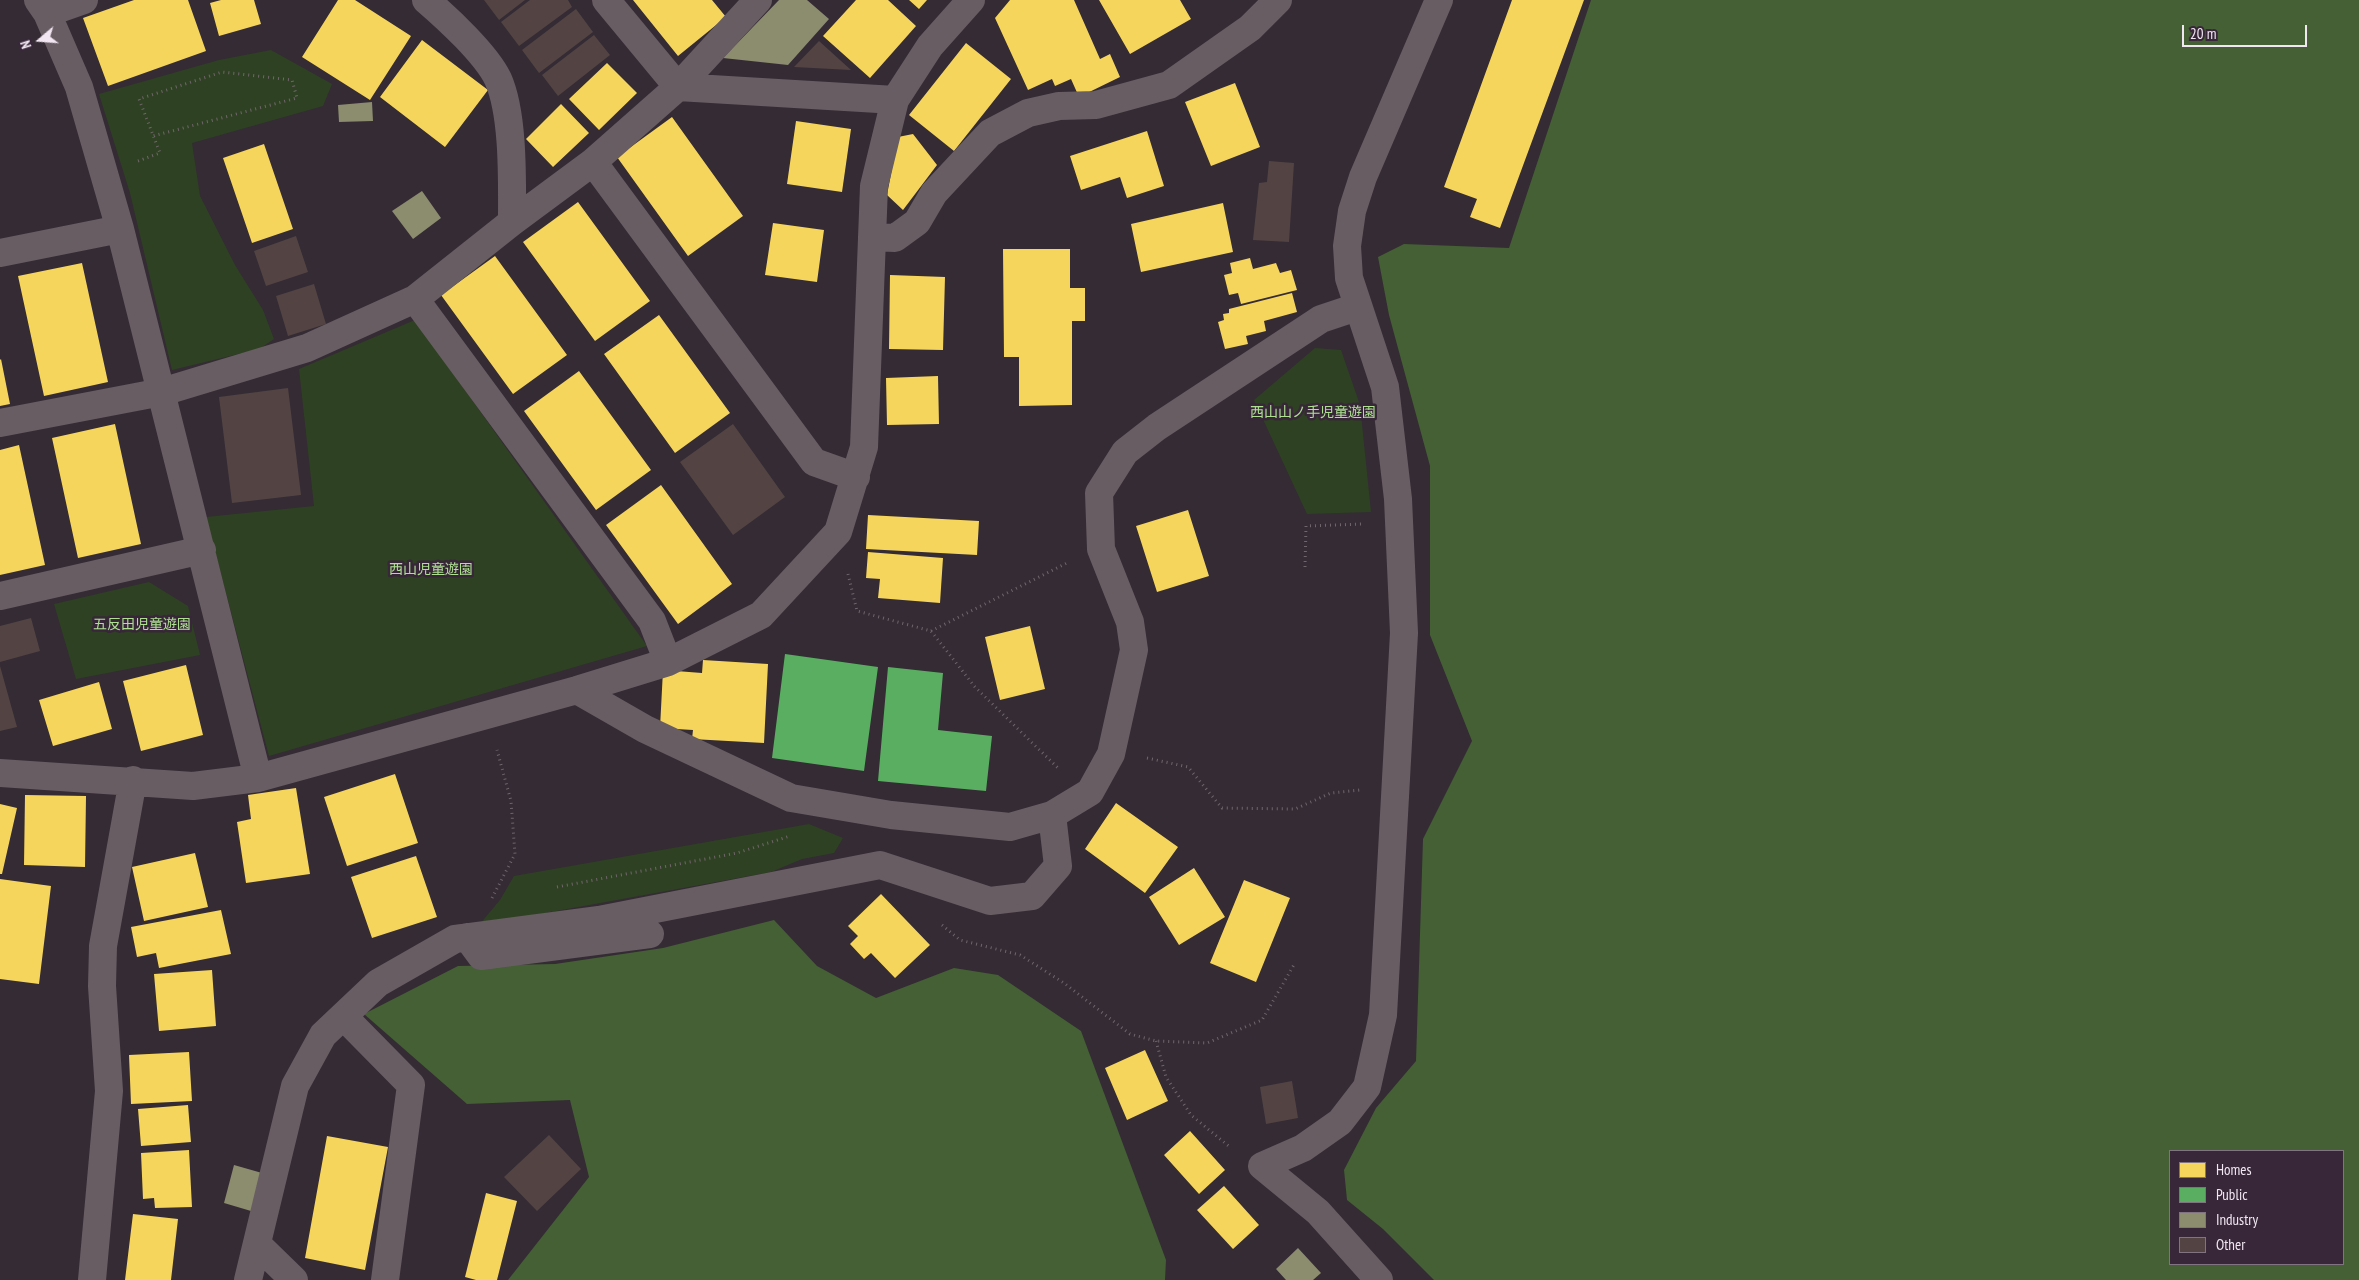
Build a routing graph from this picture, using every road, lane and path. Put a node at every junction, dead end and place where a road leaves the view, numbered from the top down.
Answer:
1 (84, 0) edge
2 (426, 0) edge
3 (606, 0) edge
4 (758, 0) edge
5 (971, 0) edge
6 (1278, 0) edge
7 (1439, 0) edge
8 (43, 6) edge
9 (678, 87) junction
10 (895, 100) junction
11 (153, 136) junction
12 (593, 162) junction
13 (105, 174) junction
14 (512, 222) junction
15 (120, 229) junction
16 (872, 237) junction
17 (0, 253) edge
18 (414, 299) junction
19 (1357, 307) junction
20 (162, 392) junction
21 (0, 423) edge
22 (856, 477) junction
23 (1398, 523) junction
24 (838, 532) junction
25 (202, 550) junction
26 (1069, 562) dead end
27 (1305, 567) dead end
28 (0, 596) edge
29 (931, 631) junction
30 (668, 662) junction
31 (577, 690) junction
32 (481, 717) junction
33 (1112, 750) junction
34 (0, 773) edge
35 (258, 778) junction
36 (133, 780) junction
37 (1396, 786) junction
38 (1090, 792) junction
39 (1052, 815) junction
40 (797, 834) dead end
41 (548, 888) dead end
42 (501, 897) dead end
43 (938, 922) dead end
44 (650, 934) dead end
45 (467, 937) junction
46 (1295, 963) dead end
47 (343, 1016) junction
48 (1156, 1041) junction
49 (1262, 1166) junction
50 (257, 1244) junction
51 (92, 1280) edge
52 (248, 1280) edge
53 (294, 1280) edge
54 (385, 1280) edge
55 (1379, 1280) edge

1 - 8 street
2 - 14 street
3 - 9 street
4 - 9 street
5 - 10 street
6 - 16 street
7 - 19 street
8 - 13 street
9 - 10 street
9 - 12 street
10 - 16 street
11 - 11 path
11 - 13 path
12 - 14 street
12 - 22 street
13 - 15 street
14 - 18 street
15 - 17 street
15 - 20 street
16 - 22 street
18 - 20 street
18 - 30 street
19 - 23 street
19 - 33 street
20 - 21 street
20 - 25 street
22 - 24 street
23 - 27 path
23 - 37 street
24 - 29 path
24 - 30 street
25 - 28 street
25 - 35 street
26 - 29 path
29 - 38 path
30 - 31 street
31 - 32 street
31 - 39 street
32 - 35 street
32 - 42 path
33 - 37 path
33 - 38 street
34 - 36 street
35 - 36 street
36 - 51 street
37 - 49 street
38 - 39 street
39 - 45 street
40 - 41 path
43 - 48 path
44 - 45 street
45 - 47 street
46 - 48 path
47 - 50 street
47 - 54 street
48 - 49 path
49 - 55 street
50 - 52 street
50 - 53 street

